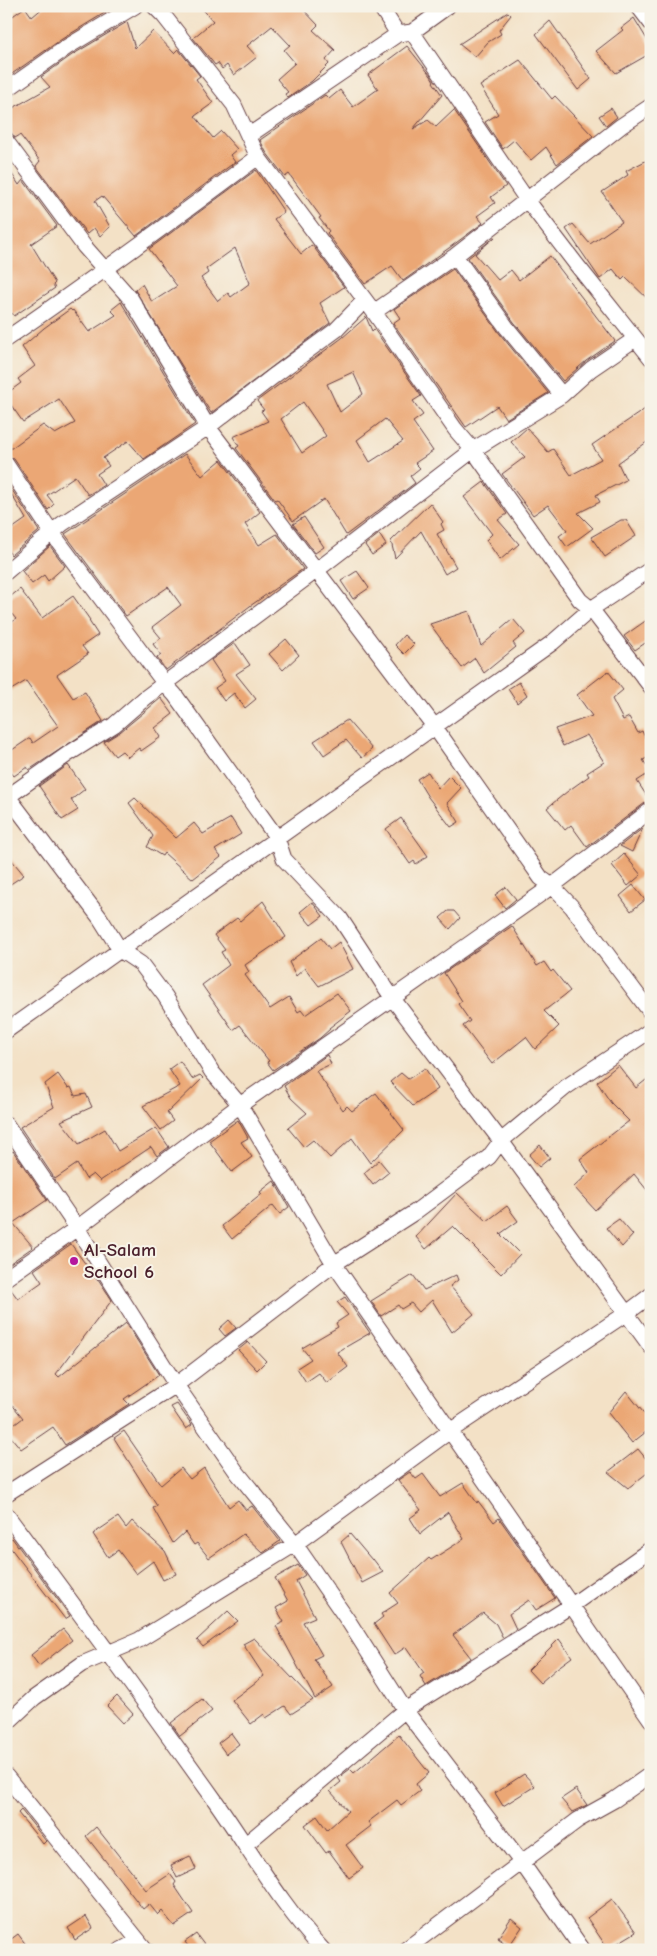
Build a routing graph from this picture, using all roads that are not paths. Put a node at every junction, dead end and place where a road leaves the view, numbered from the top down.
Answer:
1 (135, 6) edge
2 (154, 6) edge
3 (380, 6) edge
4 (448, 6) edge
5 (638, 6) edge
6 (651, 23) edge
7 (405, 33) junction
8 (6, 90) edge
9 (651, 106) edge
10 (248, 136) junction
11 (6, 141) edge
12 (258, 156) junction
13 (527, 200) junction
14 (455, 256) junction
15 (105, 271) junction
16 (370, 306) junction
17 (6, 339) edge
18 (635, 339) junction
19 (649, 351) edge
20 (562, 395) junction
21 (208, 428) junction
22 (473, 450) junction
23 (6, 464) edge
24 (52, 533) junction
25 (316, 570) junction
26 (651, 570) edge
27 (6, 572) edge
28 (591, 609) junction
29 (165, 684) junction
30 (651, 687) edge
31 (434, 726) junction
32 (7, 796) edge
33 (651, 810) edge
34 (277, 838) junction
35 (552, 886) junction
36 (120, 950) junction
37 (393, 999) junction
38 (651, 1013) edge
39 (651, 1030) edge
40 (6, 1031) edge
41 (240, 1105) junction
42 (6, 1124) edge
43 (501, 1141) junction
44 (77, 1228) junction
45 (334, 1264) junction
46 (6, 1278) edge
47 (651, 1295) edge
48 (626, 1313) junction
49 (651, 1347) edge
50 (176, 1385) junction
51 (450, 1431) junction
52 (6, 1494) edge
53 (6, 1514) edge
54 (295, 1544) junction
55 (651, 1549) edge
56 (572, 1605) junction
57 (109, 1652) junction
58 (405, 1710) junction
59 (651, 1720) edge
60 (6, 1724) edge
61 (651, 1774) edge
62 (6, 1776) edge
63 (246, 1844) junction
64 (522, 1863) junction
65 (142, 1946) edge
66 (121, 1950) edge
67 (323, 1950) edge
68 (405, 1950) edge
69 (583, 1950) edge

1 - 8 street
2 - 10 street
3 - 7 street
4 - 7 street
5 - 6 street
7 - 10 street
7 - 13 street
9 - 13 street
10 - 12 street
11 - 15 street
12 - 15 street
12 - 16 street
13 - 14 street
13 - 18 street
14 - 16 street
14 - 20 street
15 - 17 street
15 - 21 street
16 - 21 street
16 - 22 street
18 - 19 street
18 - 20 street
20 - 22 street
21 - 24 street
21 - 25 street
22 - 25 street
22 - 28 street
23 - 24 street
24 - 27 street
24 - 29 street
25 - 29 street
25 - 31 street
26 - 28 street
28 - 30 street
28 - 31 street
29 - 32 street
29 - 34 street
31 - 34 street
31 - 35 street
32 - 36 street
33 - 35 street
34 - 36 street
34 - 37 street
35 - 37 street
35 - 38 street
36 - 40 street
36 - 41 street
37 - 41 street
37 - 43 street
39 - 43 street
41 - 44 street
41 - 45 street
42 - 44 street
43 - 45 street
43 - 48 street
44 - 46 street
44 - 50 street
45 - 50 street
45 - 51 street
47 - 48 street
48 - 49 street
48 - 51 street
50 - 52 street
50 - 54 street
51 - 54 street
51 - 56 street
53 - 57 street
54 - 57 street
54 - 58 street
55 - 56 street
56 - 58 street
56 - 59 street
57 - 60 street
57 - 63 street
58 - 63 street
58 - 64 street
61 - 64 street
62 - 65 street
63 - 67 street
64 - 68 street
64 - 69 street
65 - 66 street

